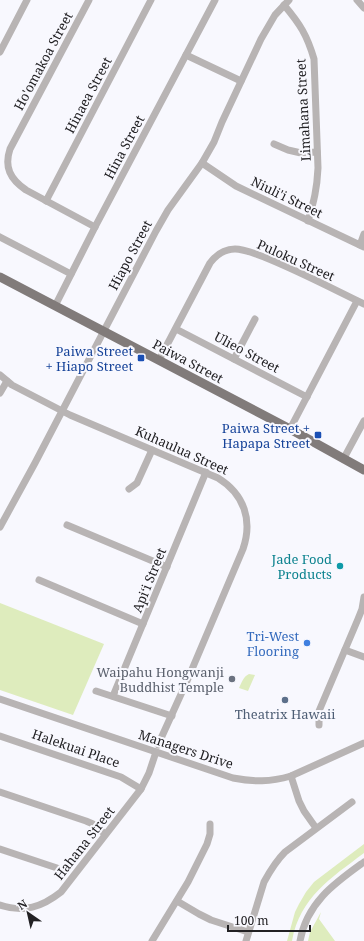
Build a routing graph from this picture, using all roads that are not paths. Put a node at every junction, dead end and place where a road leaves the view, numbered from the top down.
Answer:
1 (28, 0) edge
2 (151, 0) edge
3 (215, 0) edge
4 (357, 0) edge
5 (87, 1) edge
6 (286, 2) edge
7 (364, 8) edge
8 (0, 52) edge
9 (186, 55) junction
10 (241, 81) junction
11 (274, 144) dead end
12 (317, 152) junction
13 (202, 164) junction
14 (46, 201) junction
15 (308, 220) junction
16 (95, 227) junction
17 (364, 234) edge
18 (0, 237) edge
19 (362, 246) edge
20 (71, 274) junction
21 (0, 277) edge
22 (357, 301) junction
23 (364, 304) edge
24 (55, 306) junction
25 (255, 319) dead end
26 (176, 329) junction
27 (101, 336) junction
28 (234, 359) junction
29 (159, 360) junction
30 (0, 376) edge
31 (7, 381) junction
32 (0, 393) edge
33 (307, 397) junction
34 (62, 411) junction
35 (364, 421) edge
36 (290, 429) junction
37 (152, 450) junction
38 (344, 458) junction
39 (364, 470) edge
40 (206, 472) junction
41 (129, 489) dead end
42 (67, 525) dead end
43 (0, 527) edge
44 (167, 567) junction
45 (39, 580) dead end
46 (364, 597) edge
47 (143, 624) junction
48 (345, 650) junction
49 (364, 657) edge
50 (96, 691) dead end
51 (113, 696) junction
52 (0, 699) edge
53 (172, 716) junction
54 (319, 725) dead end
55 (0, 736) edge
56 (364, 743) edge
57 (157, 748) junction
58 (291, 776) junction
59 (141, 789) junction
60 (0, 792) edge
61 (352, 802) dead end
62 (210, 824) dead end
63 (316, 828) junction
64 (105, 834) junction
65 (0, 849) edge
66 (364, 862) edge
67 (57, 868) dead end
68 (177, 901) junction
69 (0, 905) edge
70 (248, 932) junction
71 (152, 941) edge
72 (246, 941) edge
73 (300, 941) edge

1 - 8 street
2 - 14 street, Hinaea Street
3 - 9 street, Hina Street
4 - 7 street
5 - 14 street, Ho'omakoa Street
6 - 10 street, Hiapo Street
6 - 12 street, Limahana Street
9 - 10 street
9 - 16 street, Hina Street
10 - 13 street, Hiapo Street
11 - 12 street
12 - 15 street, Limahana Street
13 - 15 street, Niuli'i Street
13 - 27 street, Hiapo Street
14 - 16 street, Ho'omakoa Street
15 - 19 street, Niuli'i Street
16 - 20 street, Hina Street
17 - 19 street
18 - 20 street
20 - 24 street, Hina Street
21 - 24 main road, Paiwa Street
22 - 23 street, Puloku Street
22 - 26 street, Puloku Street
22 - 33 street
24 - 27 main road, Paiwa Street
25 - 28 street
26 - 28 street, Ulieo Street
26 - 29 street, Puloku Street
27 - 29 main road, Paiwa Street
27 - 34 street, Hiapo Street
28 - 33 street, Ulieo Street
29 - 36 main road, Paiwa Street
30 - 31 street, Kuhaulua Street
31 - 32 street
31 - 34 street, Kuhaulua Street
33 - 36 street
34 - 37 street, Kuhaulua Street
34 - 43 street, Hiapo Street
35 - 38 street
36 - 38 main road, Paiwa Street
37 - 40 street, Kuhaulua Street
37 - 41 street
38 - 39 main road, Paiwa Street
40 - 44 street, Apiʻi Street
40 - 53 street, Kuhaulua Street
42 - 44 street
44 - 47 street, Apiʻi Street
45 - 47 street
46 - 48 street
47 - 51 street, Apiʻi Street
48 - 49 street
48 - 54 street
50 - 51 street
51 - 53 street
52 - 57 street, Managers Drive
53 - 57 street, Kuhaulua Street
55 - 59 street, Halekuai Place
56 - 58 street, Managers Drive
57 - 58 street, Managers Drive
57 - 59 street, Hahana Street
58 - 63 street
59 - 64 street, Hahana Street
60 - 64 street
61 - 63 street
62 - 68 street
63 - 70 street
64 - 69 street, Hahana Street
65 - 67 street
66 - 73 street
68 - 70 street
68 - 71 street
70 - 72 street

